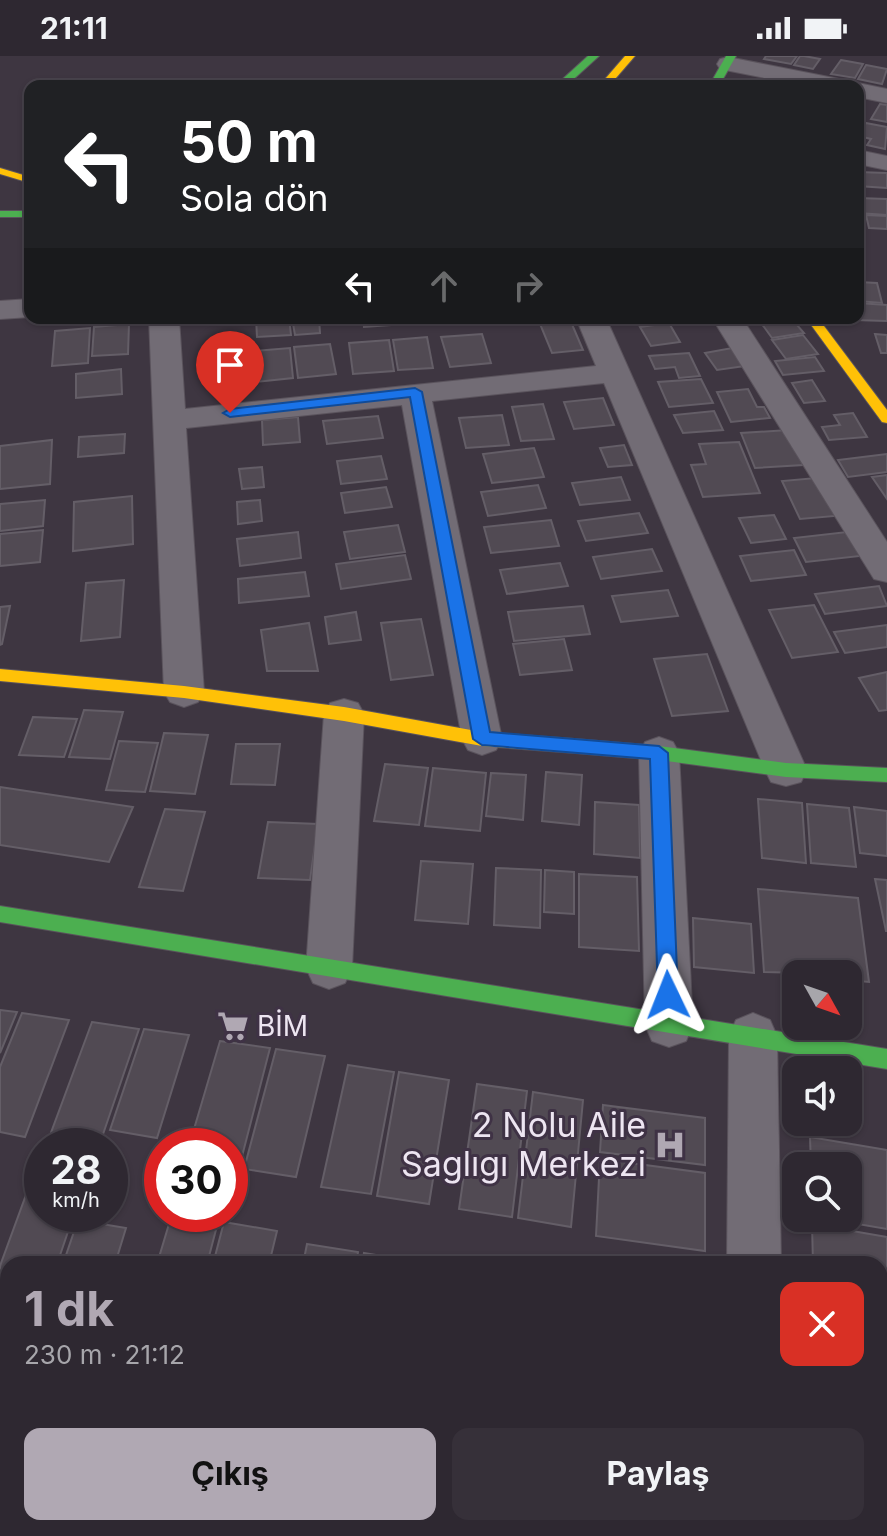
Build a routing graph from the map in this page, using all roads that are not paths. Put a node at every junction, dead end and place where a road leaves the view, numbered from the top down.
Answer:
1 (594, 56) edge
2 (630, 56) edge
3 (729, 60) edge
4 (567, 80) edge
5 (609, 80) edge
6 (717, 80) edge
7 (814, 80) edge
8 (864, 91) edge
9 (887, 96) edge
10 (864, 158) edge
11 (887, 163) edge
12 (0, 171) edge
13 (24, 178) edge
14 (0, 214) edge
15 (24, 214) edge
16 (24, 308) edge
17 (0, 310) edge
18 (164, 324) edge
19 (593, 324) edge
20 (731, 324) edge
21 (816, 324) edge
22 (613, 373) junction
23 (415, 392) junction
24 (887, 419) edge
25 (168, 420) junction
26 (887, 570) edge
27 (0, 675) edge
28 (184, 692) junction
29 (344, 714) junction
30 (482, 739) junction
31 (659, 753) junction
32 (786, 770) junction
33 (887, 775) edge
34 (0, 914) edge
35 (329, 968) junction
36 (669, 1025) junction
37 (753, 1036) junction
38 (887, 1059) edge
39 (754, 1256) edge

1 - 4 main road
2 - 5 main road
3 - 6 main road
3 - 7 street
8 - 9 street
10 - 11 street
12 - 13 main road
14 - 15 main road
16 - 17 street
18 - 25 street
19 - 22 street
20 - 26 street
21 - 24 main road
22 - 23 street
22 - 32 street
23 - 25 street
23 - 30 street
25 - 28 street
27 - 28 main road
28 - 29 main road
29 - 30 main road
29 - 35 street
30 - 31 main road
31 - 32 main road
31 - 36 street
32 - 33 main road
34 - 35 main road
35 - 36 main road
36 - 37 main road
37 - 38 main road
37 - 39 street

